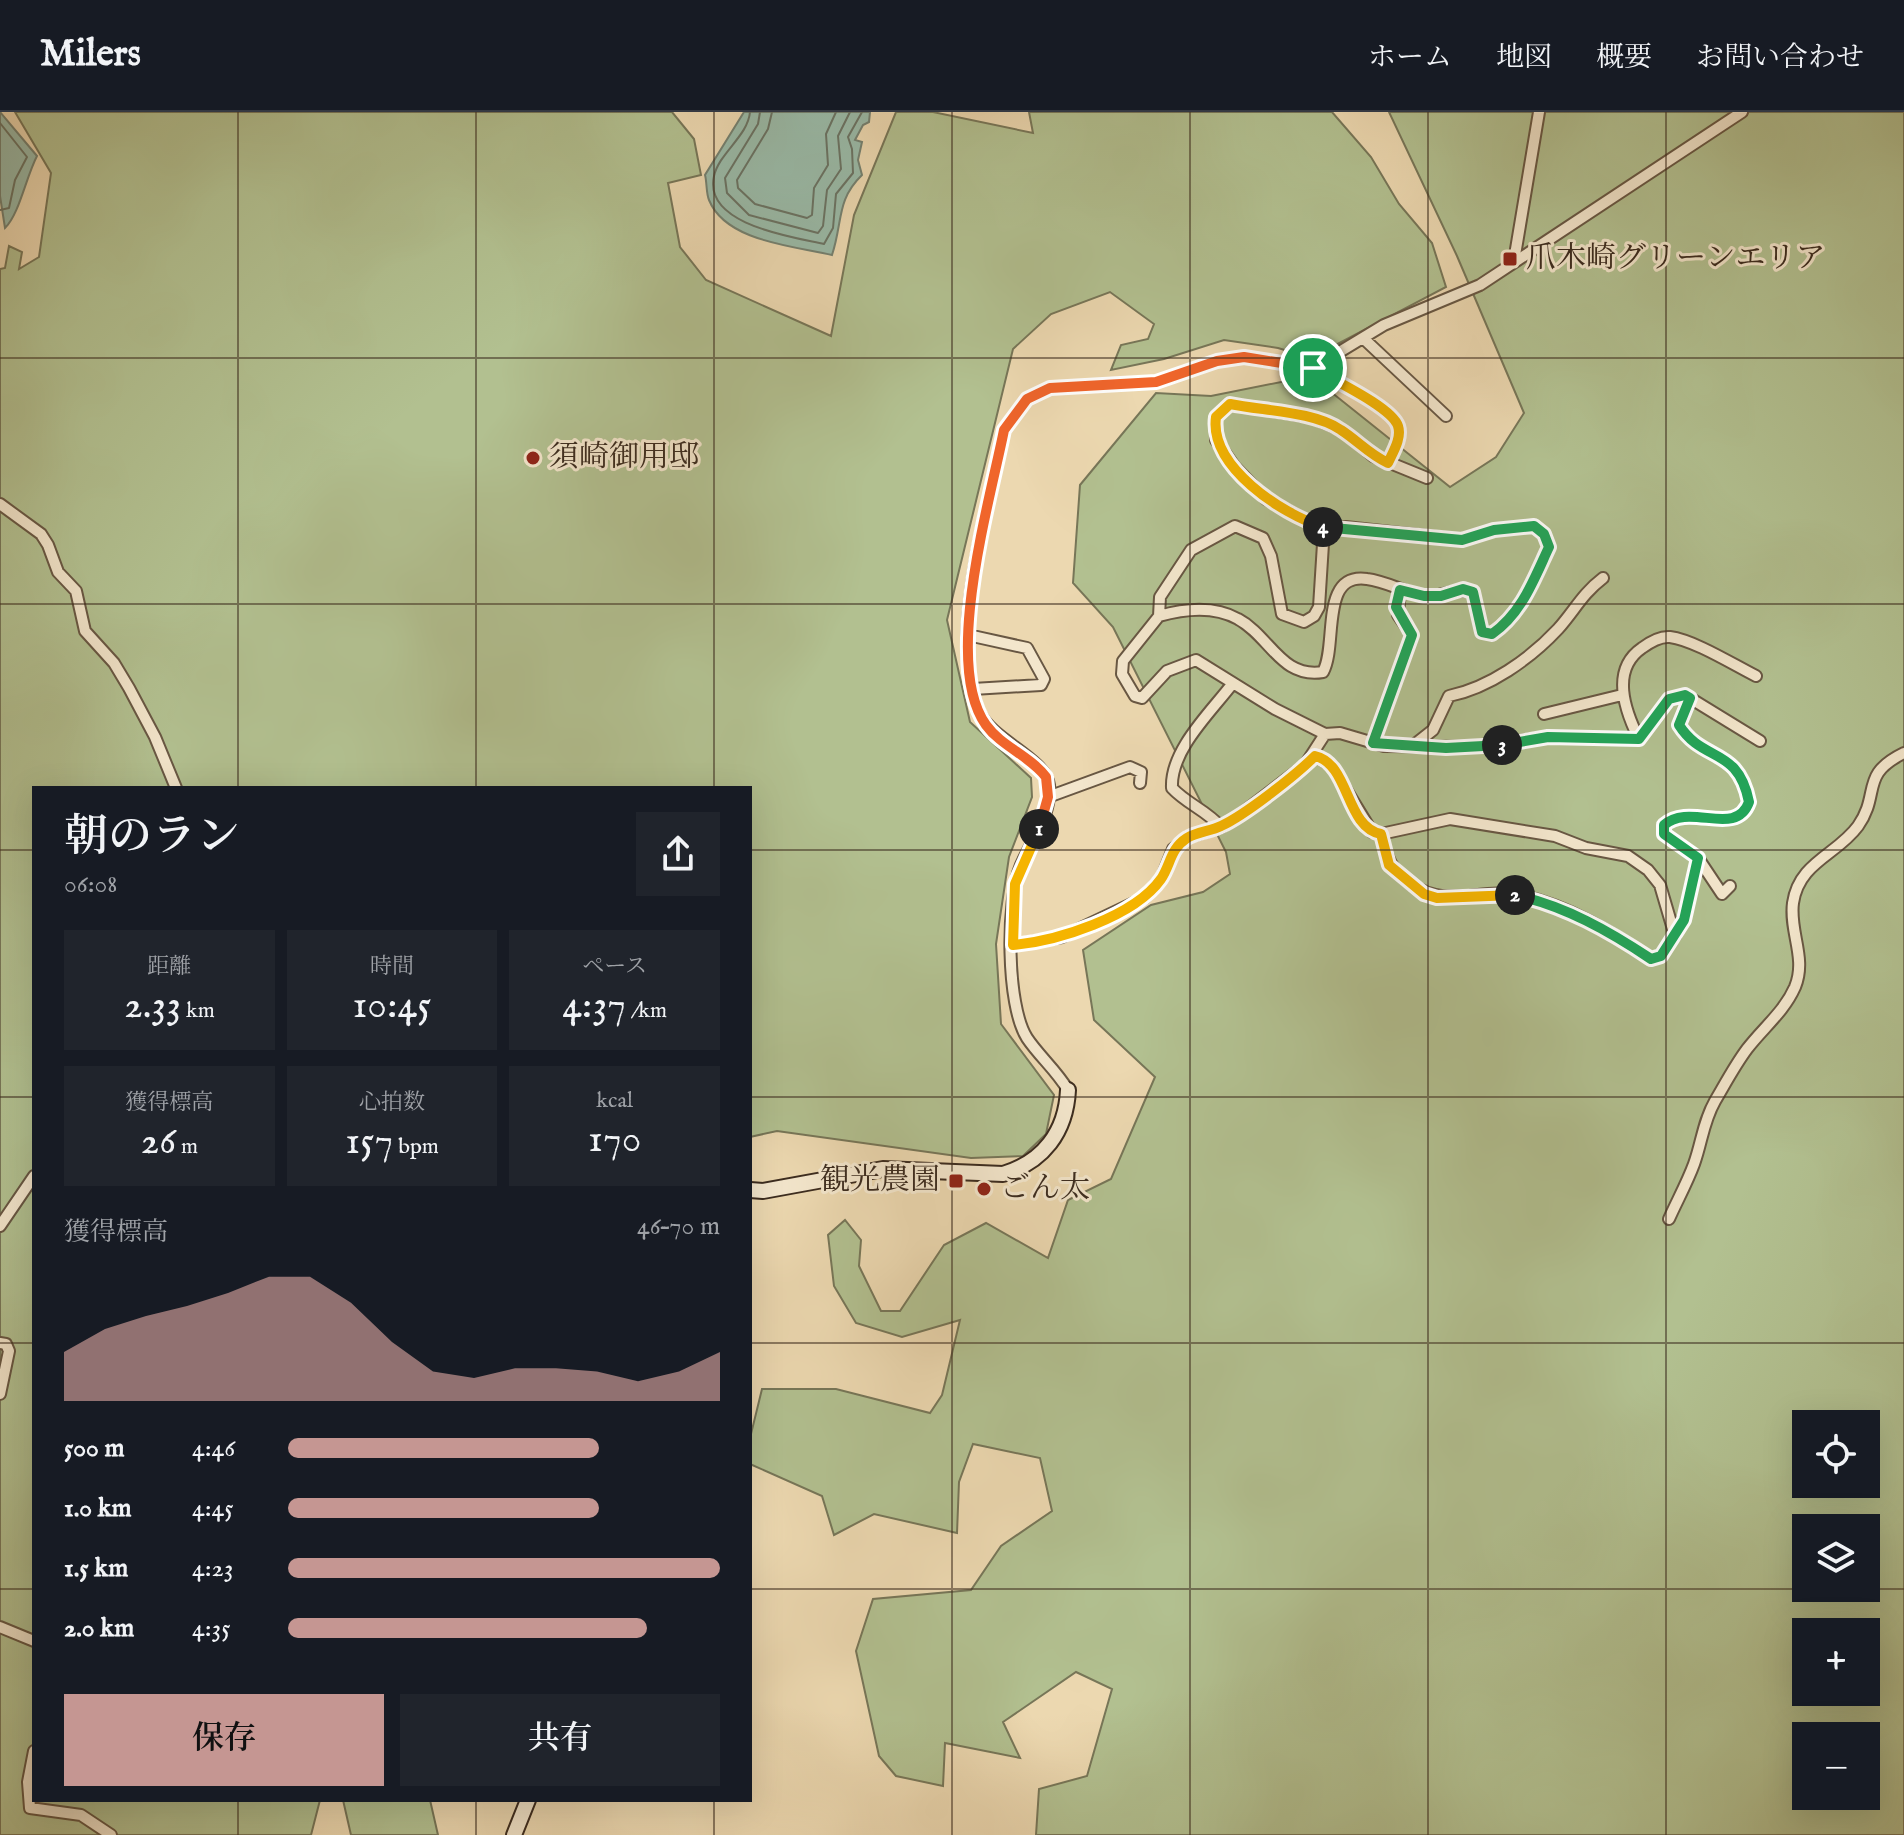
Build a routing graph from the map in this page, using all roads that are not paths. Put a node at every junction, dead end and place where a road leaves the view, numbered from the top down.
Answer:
1 (1539, 112) edge
2 (1742, 112) edge
3 (1514, 261) junction
4 (1363, 338) junction
5 (1313, 368) junction
6 (1446, 416) dead end
7 (1388, 463) junction
8 (1427, 478) dead end
9 (0, 504) edge
10 (1324, 528) junction
11 (1603, 578) dead end
12 (1400, 590) junction
13 (1159, 616) junction
14 (968, 635) junction
15 (1756, 676) dead end
16 (1233, 683) junction
17 (973, 689) junction
18 (1622, 695) junction
19 (1690, 698) junction
20 (1544, 714) dead end
21 (1325, 734) junction
22 (1639, 739) junction
23 (1760, 741) dead end
24 (1373, 743) junction
25 (1414, 745) junction
26 (1904, 753) edge
27 (1315, 756) junction
28 (1140, 783) dead end
29 (175, 786) edge
30 (1048, 797) junction
31 (1221, 827) junction
32 (1381, 834) junction
33 (1698, 858) junction
34 (1730, 886) dead end
35 (1675, 936) junction
36 (1013, 945) junction
37 (1068, 1090) joint
38 (32, 1179) edge
39 (752, 1190) edge
40 (1669, 1219) dead end
41 (0, 1226) edge
42 (0, 1343) edge
43 (0, 1394) edge
44 (0, 1627) edge
45 (32, 1640) edge
46 (32, 1761) edge
47 (527, 1802) edge
48 (111, 1835) edge
49 (514, 1835) edge

1 - 3 street
2 - 3 street
3 - 4 street
4 - 5 street
4 - 6 street
5 - 7 street
5 - 14 street
7 - 8 street
7 - 10 street
9 - 29 street
10 - 12 street
10 - 13 street
11 - 25 street
12 - 13 street
12 - 24 street
13 - 16 street
14 - 17 street
14 - 17 street
15 - 18 street
16 - 21 street
16 - 31 street
17 - 30 street
18 - 20 street
18 - 22 street
19 - 22 street
19 - 23 street
19 - 33 street
21 - 24 street
21 - 27 street
22 - 25 street
24 - 25 street
26 - 40 street
27 - 31 street
27 - 32 street
28 - 30 street
30 - 36 street
31 - 36 street
32 - 35 street
32 - 35 street
33 - 34 street
33 - 35 street
36 - 37 street
37 - 39 main road
38 - 41 street
42 - 43 street
44 - 45 street
46 - 48 street
47 - 49 main road

